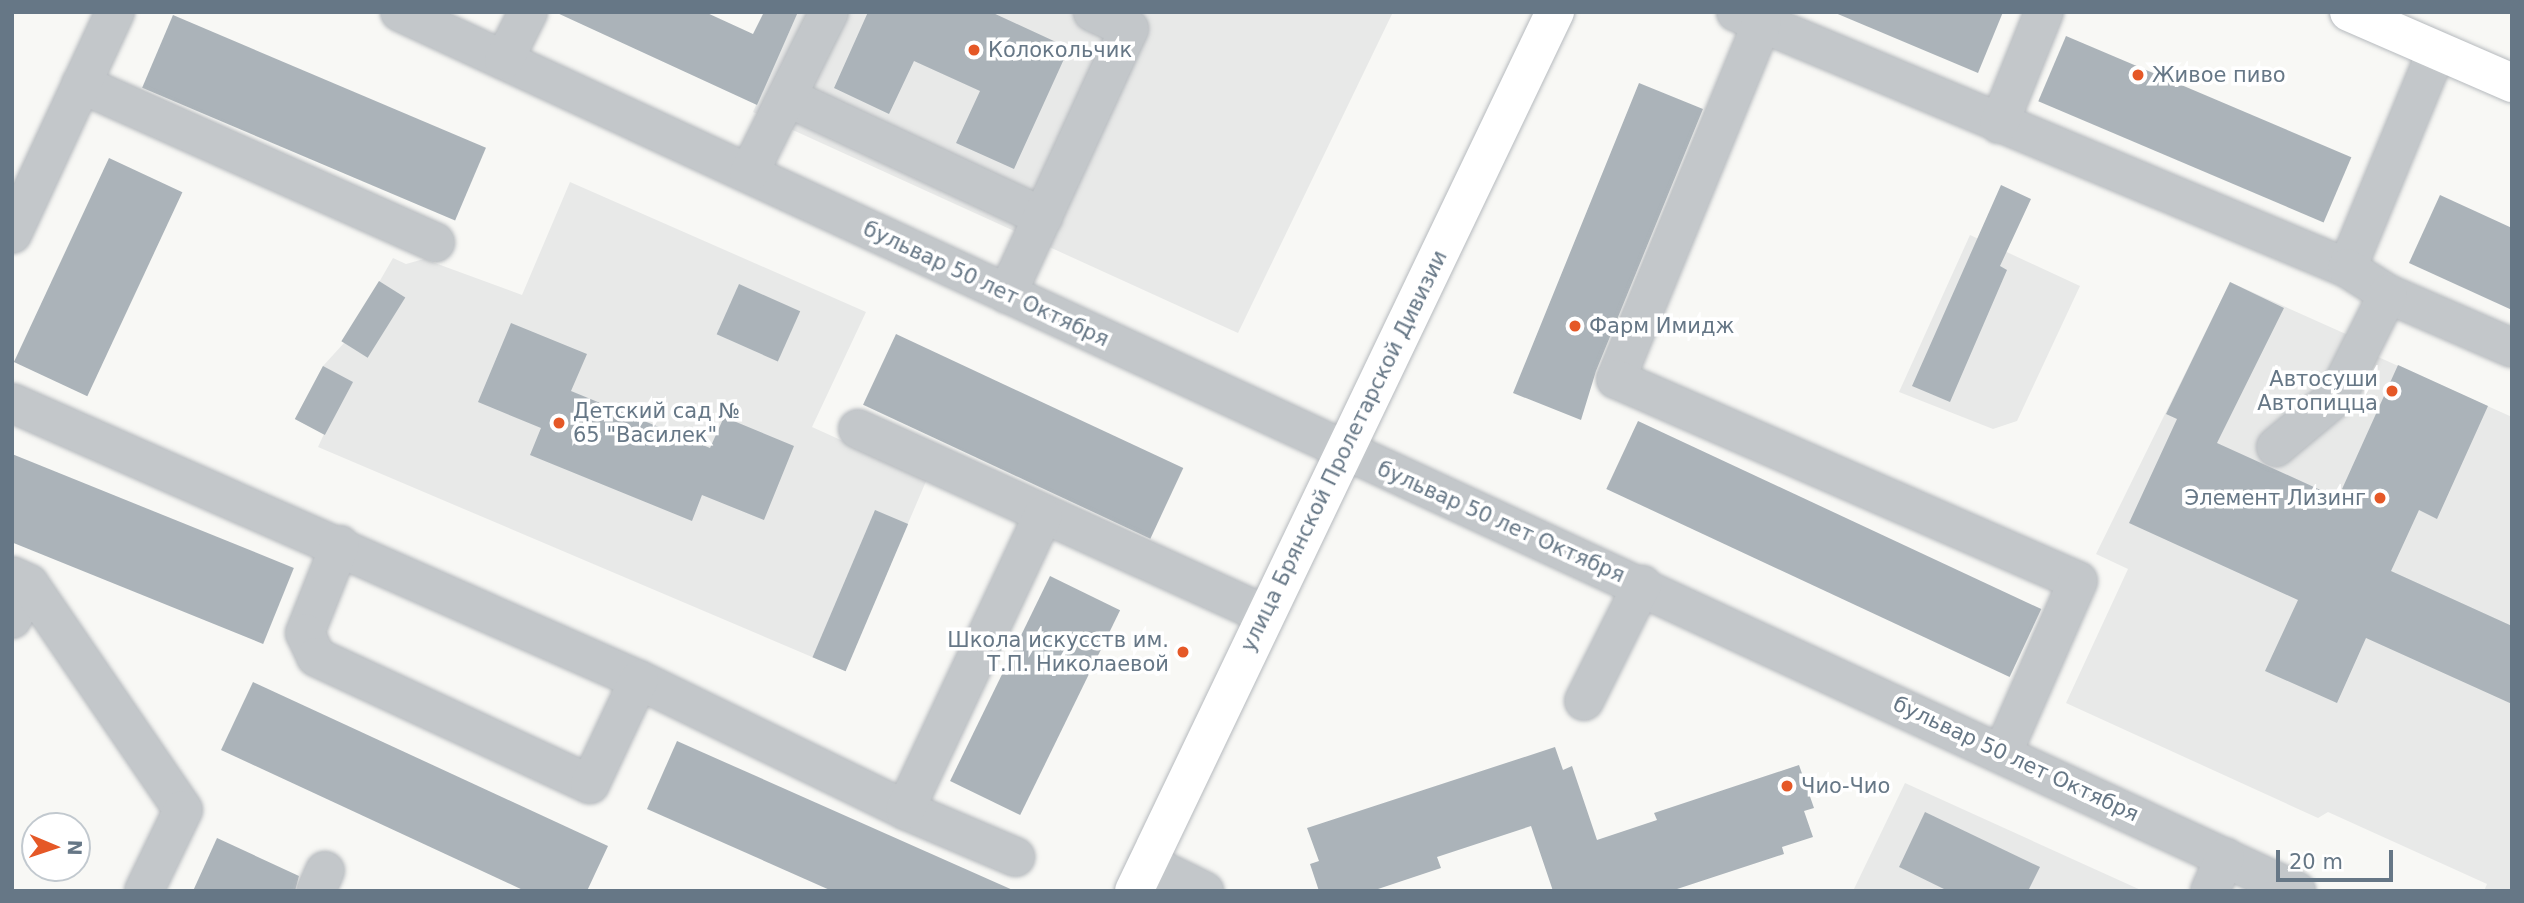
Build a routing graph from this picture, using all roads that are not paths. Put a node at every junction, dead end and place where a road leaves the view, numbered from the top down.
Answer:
1 (114, 12) edge
2 (400, 12) edge
3 (528, 12) edge
4 (829, 12) edge
5 (1093, 12) edge
6 (1555, 12) edge
7 (2044, 12) edge
8 (2349, 12) edge
9 (1749, 18) edge
10 (2437, 50) junction
11 (504, 60) junction
12 (2512, 83) edge
13 (81, 84) junction
14 (787, 97) junction
15 (1999, 124) junction
16 (749, 173) junction
17 (1043, 217) junction
18 (12, 234) edge
19 (435, 242) dead end
20 (2347, 268) junction
21 (1007, 294) junction
22 (2388, 294) junction
23 (2512, 348) edge
24 (12, 403) edge
25 (858, 429) dead end
26 (2276, 447) dead end
27 (1346, 452) junction
28 (1043, 516) junction
29 (340, 545) junction
30 (21, 580) edge
31 (1642, 585) junction
32 (1266, 615) junction
33 (12, 619) edge
34 (639, 680) junction
35 (1584, 701) dead end
36 (2002, 754) junction
37 (905, 810) junction
38 (1014, 857) dead end
39 (2217, 874) edge
40 (1141, 877) edge
41 (144, 891) edge
42 (1204, 891) edge
43 (2296, 891) edge

1 - 13 street
2 - 11 street, бульвар 50 лет Октября
3 - 11 street
4 - 14 street
5 - 17 street
6 - 27 main road, улица Брянской Пролетарской Дивизии
7 - 15 street
8 - 10 main road
9 - 15 street
9 - 36 street
10 - 12 main road
10 - 20 street
11 - 16 street, бульвар 50 лет Октября
13 - 18 street
13 - 19 street
14 - 16 street
14 - 17 street
15 - 20 street
16 - 21 street, бульвар 50 лет Октября
17 - 21 street
20 - 22 street
21 - 27 street, бульвар 50 лет Октября
22 - 23 street
22 - 26 street
24 - 29 street
25 - 28 street
27 - 31 street, бульвар 50 лет Октября
27 - 32 main road, улица Брянской Пролетарской Дивизии
28 - 32 street
28 - 37 street
29 - 34 street
29 - 34 street
30 - 33 street
30 - 41 street
31 - 35 street
31 - 36 street, бульвар 50 лет Октября
32 - 40 main road, улица Брянской Пролетарской Дивизии
34 - 37 street
36 - 39 street, бульвар 50 лет Октября
37 - 38 street
39 - 43 street, бульвар 50 лет Октября
40 - 42 street

